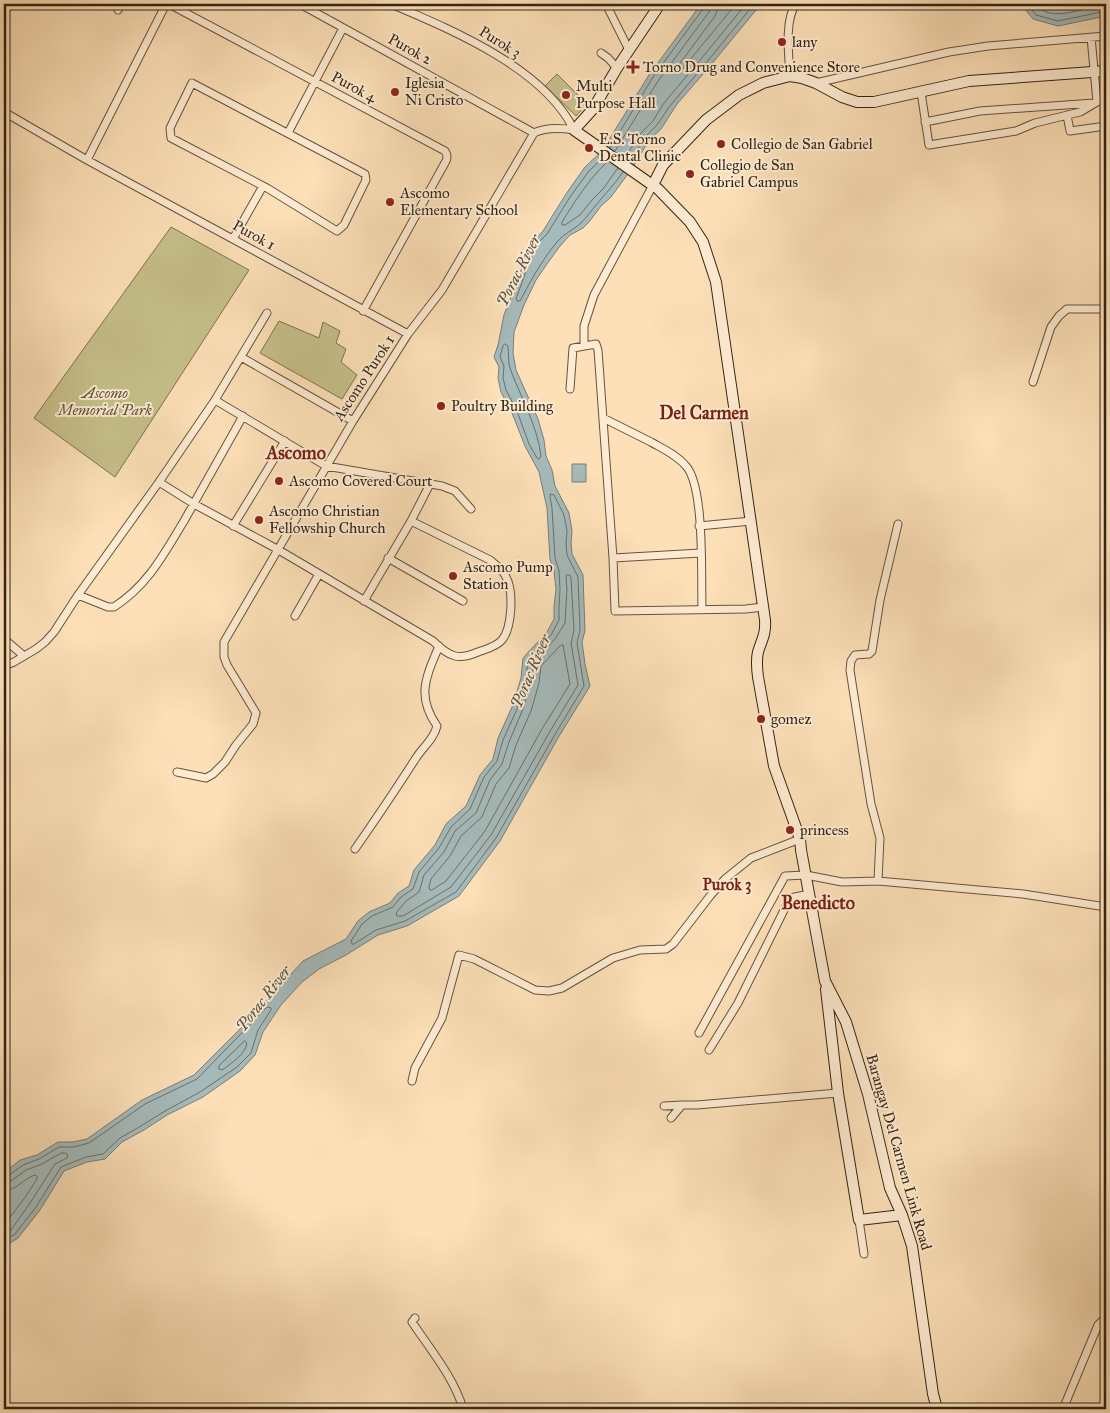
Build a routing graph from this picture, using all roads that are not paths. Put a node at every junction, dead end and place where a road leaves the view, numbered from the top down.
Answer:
1 (167, 4) edge
2 (300, 4) edge
3 (391, 4) edge
4 (606, 4) edge
5 (660, 4) edge
6 (796, 4) edge
7 (343, 28) junction
8 (1106, 36) edge
9 (1091, 37) junction
10 (629, 50) junction
11 (601, 53) dead end
12 (617, 68) junction
13 (1106, 71) edge
14 (1094, 72) junction
15 (790, 76) junction
16 (314, 82) junction
17 (816, 83) junction
18 (920, 92) junction
19 (1097, 102) junction
20 (4, 112) edge
21 (1067, 115) junction
22 (925, 122) junction
23 (1106, 126) edge
24 (574, 130) junction
25 (288, 133) junction
26 (534, 133) junction
27 (87, 160) junction
28 (653, 184) junction
29 (263, 186) junction
30 (233, 239) junction
31 (1106, 309) edge
32 (363, 311) junction
33 (267, 313) dead end
34 (408, 334) junction
35 (584, 346) junction
36 (240, 357) junction
37 (1033, 382) dead end
38 (570, 389) dead end
39 (215, 400) junction
40 (243, 416) junction
41 (603, 418) junction
42 (353, 421) junction
43 (285, 441) junction
44 (326, 466) junction
45 (159, 482) junction
46 (430, 484) junction
47 (194, 504) junction
48 (471, 509) dead end
49 (410, 521) junction
50 (751, 521) junction
51 (898, 524) dead end
52 (233, 526) junction
53 (700, 526) junction
54 (277, 549) junction
55 (701, 553) junction
56 (388, 558) junction
57 (614, 558) junction
58 (320, 574) junction
59 (78, 595) junction
60 (364, 601) junction
61 (462, 601) dead end
62 (763, 607) junction
63 (702, 609) junction
64 (294, 616) dead end
65 (4, 639) edge
66 (438, 646) junction
67 (24, 656) junction
68 (4, 666) edge
69 (177, 772) dead end
70 (800, 839) junction
71 (355, 849) dead end
72 (806, 875) junction
73 (878, 881) junction
74 (810, 894) junction
75 (1106, 907) edge
76 (825, 981) junction
77 (699, 1033) dead end
78 (709, 1050) dead end
79 (412, 1081) dead end
80 (838, 1093) junction
81 (682, 1105) junction
82 (664, 1106) dead end
83 (671, 1118) dead end
84 (902, 1215) junction
85 (859, 1220) junction
86 (864, 1254) dead end
87 (1106, 1317) edge
88 (415, 1318) dead end
89 (463, 1409) edge
90 (937, 1409) edge
91 (1063, 1409) edge

1 - 16 street, Purok 4
1 - 27 street
2 - 7 street, Purok 2
3 - 24 street, Purok 3
4 - 10 street
5 - 10 street
6 - 15 street
7 - 16 street
7 - 26 street, Purok 2
8 - 9 street
9 - 14 street
9 - 17 street
10 - 12 street
11 - 12 street
12 - 24 street
13 - 14 street
14 - 18 street
14 - 19 street
15 - 17 street
15 - 28 street
16 - 25 street
16 - 32 street, Purok 4
17 - 18 street
18 - 22 street
19 - 21 street
19 - 22 street
20 - 27 street, Purok 1
21 - 22 street
21 - 23 street
24 - 26 street
24 - 28 street, Barangay Del Carmen Link Road
25 - 29 street
25 - 29 street
26 - 34 street, Ascomo Purok 1
27 - 30 street, Purok 1
28 - 35 street
28 - 50 street, Barangay Del Carmen Link Road
29 - 30 street
30 - 32 street, Purok 1
31 - 37 street
32 - 34 street, Purok 1
33 - 36 street
34 - 42 street, Ascomo Purok 1
35 - 38 street
35 - 41 street
36 - 39 street
36 - 42 street
39 - 40 street
39 - 45 street
40 - 43 street
40 - 47 street
41 - 53 street
41 - 57 street
42 - 44 street, Ascomo Purok 1
43 - 44 street
43 - 52 street
44 - 46 street
44 - 54 street, Ascomo Purok 1
45 - 47 street
45 - 59 street
46 - 48 street
46 - 49 street
47 - 52 street
47 - 59 street
49 - 56 street
49 - 66 street
50 - 53 street
50 - 62 street, Barangay Del Carmen Link Road
51 - 73 street
52 - 54 street
53 - 55 street
54 - 58 street
54 - 69 street, Ascomo Purok 1
55 - 57 street
55 - 63 street
56 - 60 street
56 - 61 street
57 - 63 street
58 - 60 street
58 - 64 street
59 - 67 street
60 - 66 street
62 - 63 street
62 - 70 street, Barangay Del Carmen Link Road
65 - 67 street
66 - 71 street
67 - 68 street
70 - 72 street, Barangay Del Carmen Link Road
70 - 79 street
72 - 73 street
72 - 74 street, Barangay Del Carmen Link Road
72 - 77 street
73 - 75 street
74 - 76 street, Barangay Del Carmen Link Road
74 - 78 street
76 - 80 street
76 - 84 street, Barangay Del Carmen Link Road
80 - 81 street
80 - 85 street
81 - 82 street
81 - 83 street
84 - 85 street
84 - 90 street, Barangay Del Carmen Link Road
85 - 86 street
87 - 91 street
88 - 89 street

